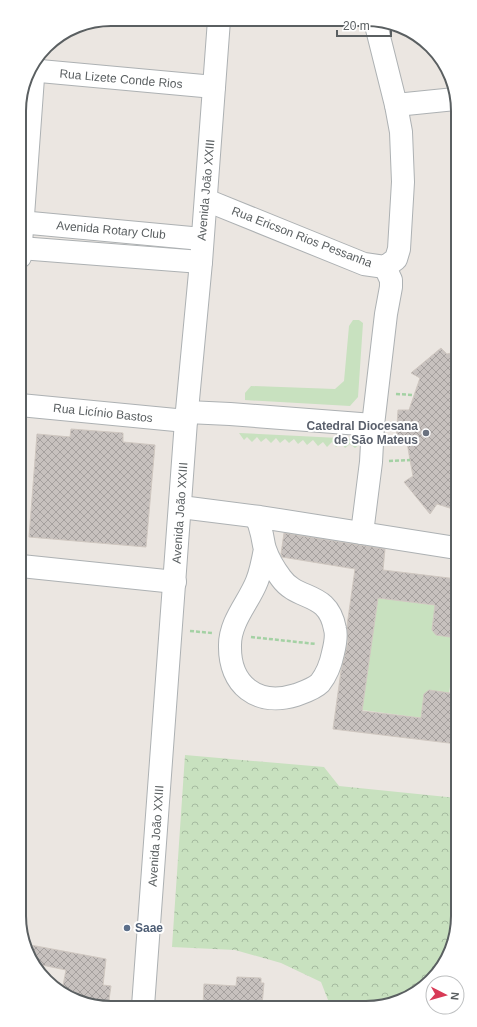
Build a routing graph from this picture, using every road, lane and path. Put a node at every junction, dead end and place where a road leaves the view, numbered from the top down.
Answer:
1 (219, 26) edge
2 (376, 27) edge
3 (37, 69) edge
4 (31, 84) edge
5 (214, 87) junction
6 (450, 100) edge
7 (396, 105) junction
8 (26, 152) edge
9 (206, 200) junction
10 (26, 222) edge
11 (202, 238) junction
12 (26, 251) edge
13 (201, 262) junction
14 (385, 267) junction
15 (26, 405) edge
16 (187, 416) junction
17 (373, 424) junction
18 (181, 507) junction
19 (256, 517) junction
20 (362, 533) junction
21 (451, 547) edge
22 (265, 549) junction
23 (26, 567) edge
24 (175, 582) junction
25 (171, 630) junction
26 (232, 635) junction
27 (335, 646) junction
28 (143, 1001) edge

1 - 5 street, Avenida João XXIII
2 - 7 street, Rua Ericson Rios Pessanha
3 - 5 street, Rua Lizete Conde Rios
4 - 8 street
5 - 9 street, Avenida João XXIII
6 - 7 street
7 - 14 street, Rua Ericson Rios Pessanha
9 - 11 street, Avenida João XXIII
9 - 14 street, Rua Ericson Rios Pessanha
10 - 11 street, Avenida Rotary Club
11 - 13 street, Avenida João XXIII
12 - 13 street, Avenida Rotary Club
13 - 16 street, Avenida João XXIII
14 - 17 street
15 - 16 street, Rua Licínio Bastos
16 - 17 street, Rua Licínio Bastos
16 - 18 street, Avenida João XXIII
17 - 20 street
18 - 19 street
18 - 24 street, Avenida João XXIII
19 - 20 street
19 - 22 street
20 - 21 street
22 - 26 street
22 - 27 street
23 - 24 street
24 - 25 street, Avenida João XXIII
25 - 26 path
25 - 28 street, Avenida João XXIII
26 - 27 path
26 - 27 street

